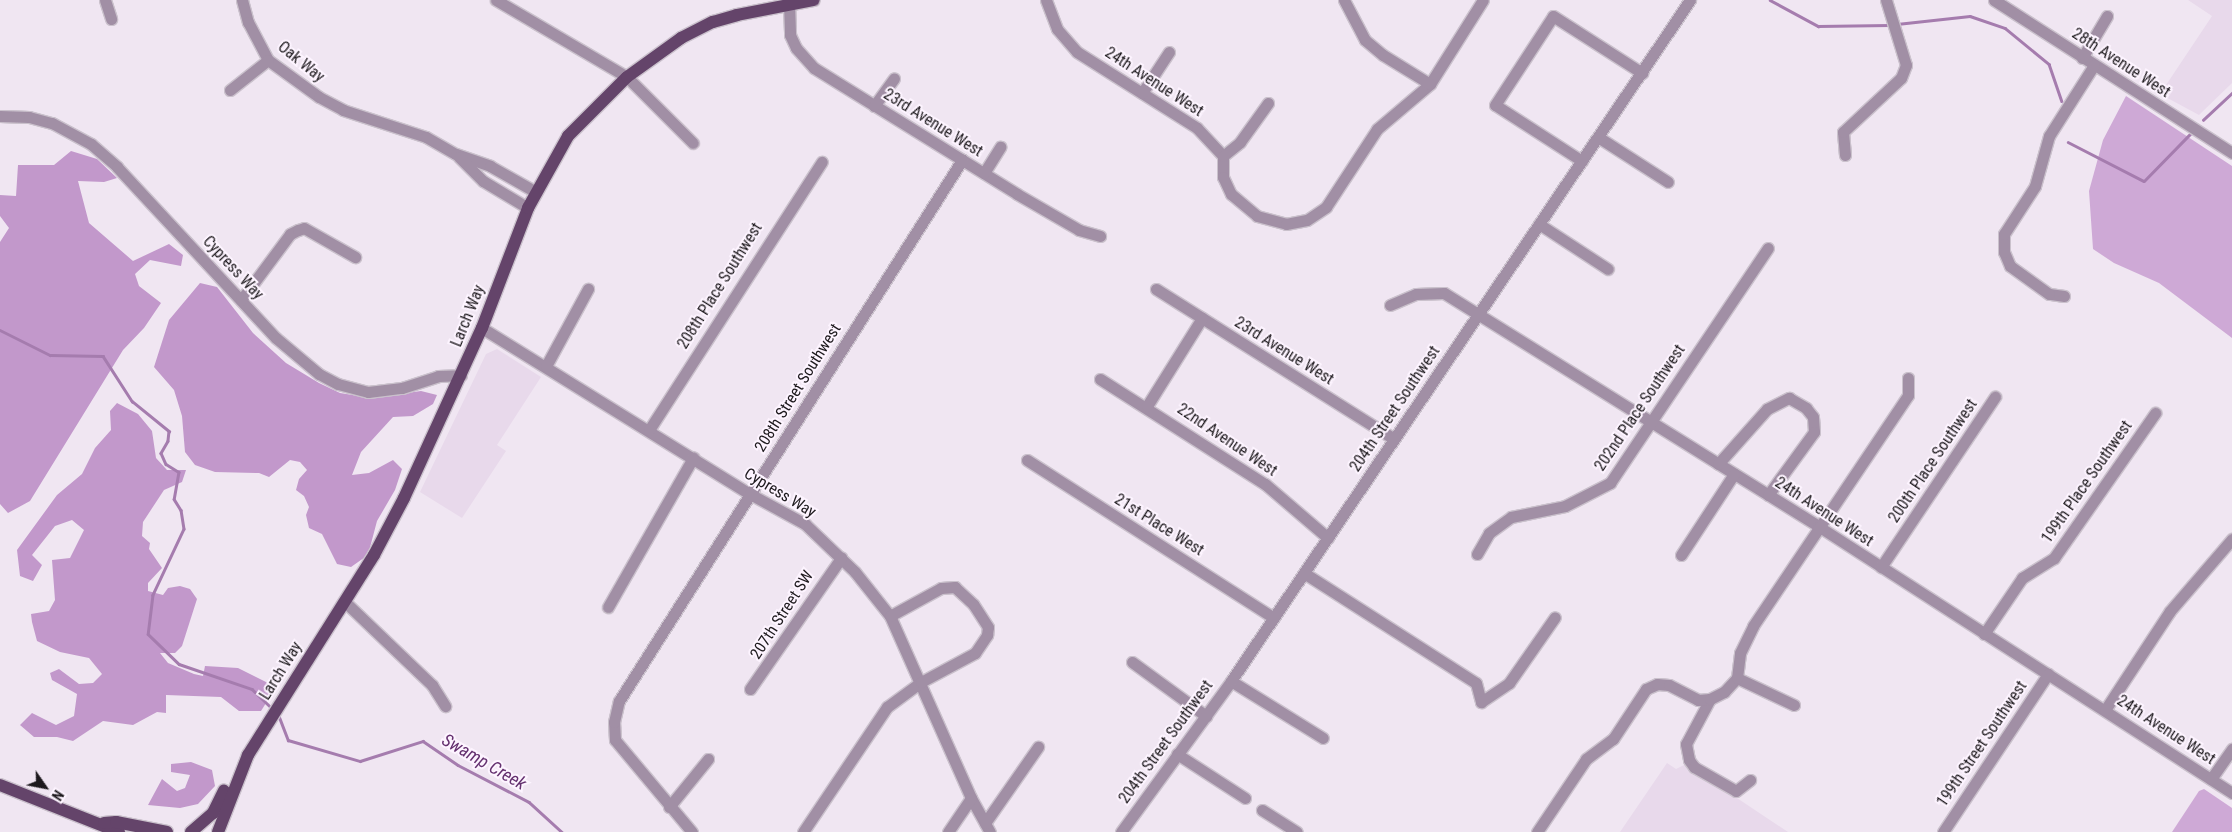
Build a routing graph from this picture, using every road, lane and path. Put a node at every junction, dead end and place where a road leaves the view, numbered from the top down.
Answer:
1 (105, 0) edge
2 (242, 0) edge
3 (496, 0) edge
4 (814, 0) edge
5 (1046, 0) edge
6 (1344, 0) edge
7 (1483, 0) edge
8 (1690, 0) edge
9 (1886, 0) edge
10 (1994, 0) edge
11 (789, 3) junction
12 (2108, 16) dead end
13 (111, 19) dead end
14 (1169, 52) dead end
15 (2082, 58) junction
16 (268, 60) junction
17 (2094, 65) junction
18 (1642, 73) junction
19 (627, 78) junction
20 (894, 78) dead end
21 (1430, 84) junction
22 (230, 90) dead end
23 (1142, 93) junction
24 (1268, 103) dead end
25 (874, 106) junction
26 (0, 116) edge
27 (1598, 137) junction
28 (693, 143) dead end
29 (1000, 148) dead end
30 (2232, 153) edge
31 (456, 154) junction
32 (1845, 154) dead end
33 (1223, 156) junction
34 (962, 160) junction
35 (1582, 161) junction
36 (822, 162) dead end
37 (984, 173) junction
38 (1668, 182) dead end
39 (536, 192) junction
40 (528, 208) junction
41 (1539, 224) junction
42 (1100, 236) dead end
43 (1768, 248) dead end
44 (355, 258) dead end
45 (1608, 269) dead end
46 (588, 289) dead end
47 (1156, 289) dead end
48 (2064, 296) dead end
49 (241, 300) junction
50 (1390, 305) dead end
51 (1478, 314) junction
52 (1202, 318) junction
53 (482, 328) junction
54 (546, 366) junction
55 (461, 375) junction
56 (1908, 378) dead end
57 (1100, 379) dead end
58 (1995, 397) dead end
59 (1147, 406) junction
60 (2155, 413) dead end
61 (1651, 423) junction
62 (649, 430) junction
63 (1394, 439) junction
64 (693, 458) junction
65 (1027, 460) dead end
66 (1718, 464) junction
67 (1734, 474) junction
68 (750, 494) junction
69 (1768, 495) junction
70 (1818, 526) junction
71 (1328, 538) junction
72 (2232, 539) edge
73 (1478, 554) dead end
74 (1681, 555) dead end
75 (841, 558) junction
76 (1881, 567) junction
77 (1304, 573) junction
78 (344, 601) junction
79 (608, 607) dead end
80 (890, 616) junction
81 (1555, 617) dead end
82 (1274, 618) junction
83 (1984, 634) junction
84 (1132, 662) dead end
85 (2048, 674) junction
86 (1737, 678) junction
87 (1231, 681) junction
88 (921, 682) junction
89 (750, 689) dead end
90 (1710, 699) junction
91 (1794, 705) dead end
92 (445, 706) dead end
93 (2105, 710) junction
94 (1206, 716) junction
95 (1322, 738) dead end
96 (1038, 747) dead end
97 (2232, 749) edge
98 (1177, 754) junction
99 (248, 755) junction
100 (708, 759) dead end
101 (2211, 779) junction
102 (1750, 780) dead end
103 (0, 785) edge
104 (2232, 793) edge
105 (971, 798) junction
106 (1245, 798) dead end
107 (669, 807) junction
108 (1262, 810) dead end
109 (101, 823) junction
110 (988, 828) edge
111 (119, 832) edge
112 (166, 832) edge
113 (191, 832) edge
114 (218, 832) edge
115 (692, 832) edge
116 (803, 832) edge
117 (948, 832) edge
118 (1121, 832) edge
119 (1297, 832) edge
120 (1536, 832) edge
121 (1943, 832) edge

1 - 13 street
2 - 16 street, Oak Way
3 - 19 street
4 - 11 main road, Larch Way
5 - 23 street, 24th Avenue West
6 - 21 street
7 - 21 street
8 - 18 street, 204th Street Southwest
9 - 32 street
10 - 15 street, 28th Avenue West
11 - 19 main road, Larch Way
11 - 25 street, 23rd Avenue West
12 - 15 street
14 - 23 street
15 - 17 street, 28th Avenue West
16 - 22 street
16 - 31 street, Oak Way
17 - 30 street, 28th Avenue West
17 - 48 street
18 - 27 street, 204th Street Southwest
18 - 35 street
19 - 28 street
19 - 39 main road, Larch Way
20 - 25 street
21 - 33 street
23 - 33 street, 24th Avenue West
24 - 33 street
25 - 34 street, 23rd Avenue West
26 - 49 street, Cypress Way
27 - 35 street, 204th Street Southwest
27 - 38 street
29 - 37 street
31 - 39 street
31 - 40 street
34 - 37 street, 23rd Avenue West
34 - 68 street, 208th Street Southwest
35 - 41 street, 204th Street Southwest
36 - 62 street, 208th Place Southwest
37 - 42 street, 23rd Avenue West
39 - 40 main road, Larch Way
40 - 53 main road, Larch Way
41 - 45 street
41 - 51 street, 204th Street Southwest
43 - 61 street, 202nd Place Southwest
44 - 49 street
46 - 54 street
47 - 52 street, 23rd Avenue West
49 - 55 street, Cypress Way
50 - 51 street, 24th Avenue West
51 - 61 street, 24th Avenue West
51 - 63 street, 204th Street Southwest
52 - 59 street
52 - 63 street, 23rd Avenue West
53 - 54 street, Cypress Way
53 - 55 main road, Larch Way
54 - 62 street, Cypress Way
55 - 78 main road, Larch Way
56 - 70 street
57 - 59 street, 22nd Avenue West
58 - 76 street, 200th Place Southwest
59 - 71 street, 22nd Avenue West
60 - 83 street, 199th Place Southwest
61 - 66 street, 24th Avenue West
61 - 73 street, 202nd Place Southwest
62 - 64 street, Cypress Way
63 - 71 street, 204th Street Southwest
64 - 68 street, Cypress Way
64 - 79 street
65 - 82 street, 21st Place West
66 - 67 street, 24th Avenue West
66 - 69 street
67 - 69 street, 24th Avenue West
67 - 74 street
68 - 75 street, Cypress Way
68 - 107 street, 208th Street Southwest
69 - 70 street, 24th Avenue West
70 - 76 street, 24th Avenue West
70 - 86 street
71 - 77 street, 204th Street Southwest
72 - 93 street
75 - 80 street, Cypress Way
75 - 89 street, 207th Street SW
76 - 83 street, 24th Avenue West
77 - 81 street
77 - 82 street, 204th Street Southwest
78 - 92 street
78 - 99 main road, Larch Way
80 - 88 street, Cypress Way
80 - 88 street
82 - 87 street, 204th Street Southwest
83 - 85 street, 24th Avenue West
84 - 94 street
85 - 93 street, 24th Avenue West
85 - 121 street, 199th Street Southwest
86 - 90 street
86 - 91 street
87 - 94 street, 204th Street Southwest
87 - 95 street
88 - 105 street, Cypress Way
88 - 116 street
90 - 102 street
90 - 120 street
93 - 101 street, 24th Avenue West
94 - 98 street, 204th Street Southwest
96 - 110 street
97 - 101 street
98 - 106 street
98 - 118 street, 204th Street Southwest
99 - 113 main road, Larch Way
99 - 114 main road, Larch Way
100 - 107 street
101 - 104 street, 24th Avenue West
103 - 109 main road
105 - 110 street, Cypress Way
105 - 117 street
107 - 115 street
108 - 119 street
109 - 111 main road
109 - 112 main road

